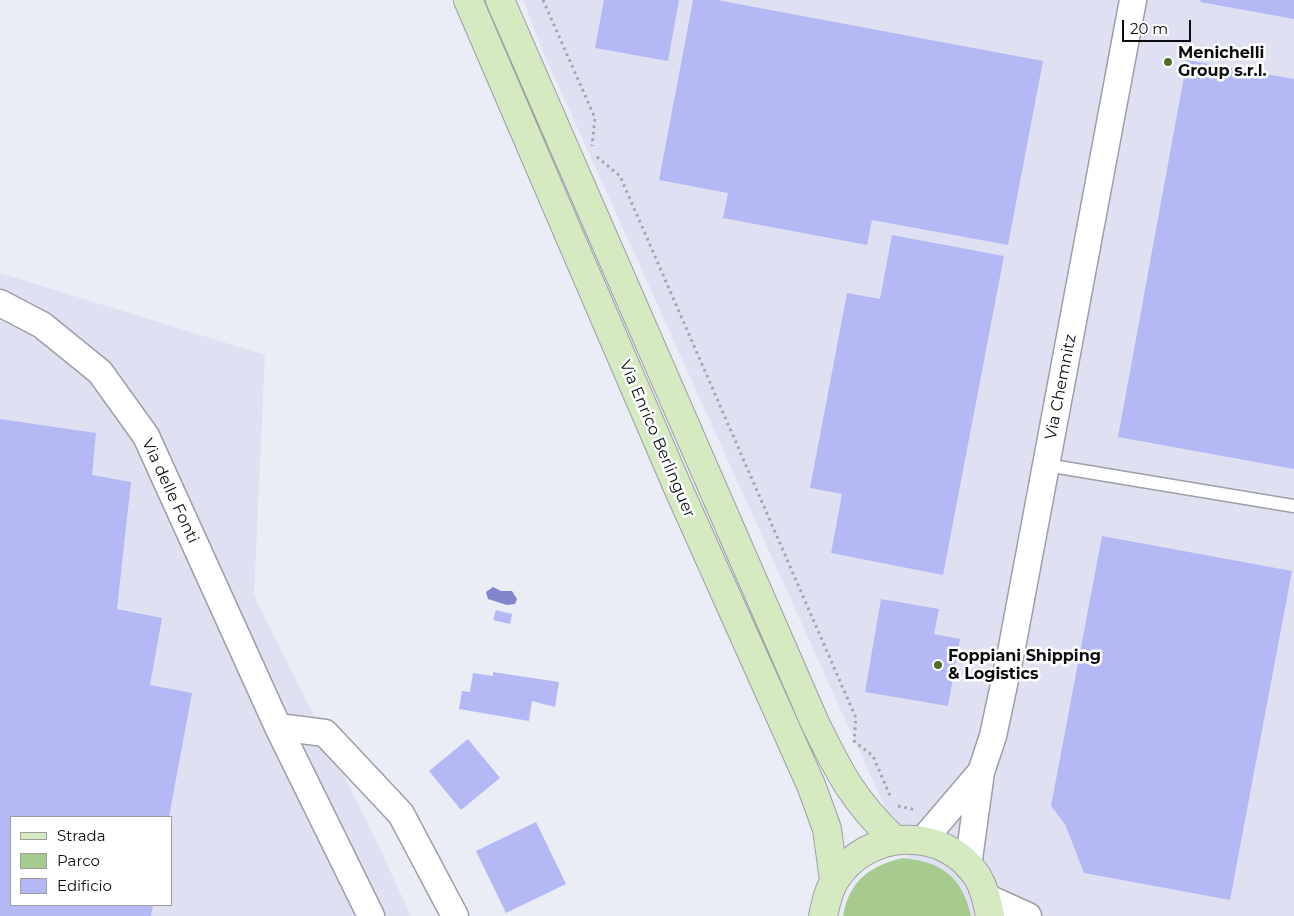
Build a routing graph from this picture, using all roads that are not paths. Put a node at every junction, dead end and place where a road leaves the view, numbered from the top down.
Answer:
1 (468, 0) edge
2 (500, 0) edge
3 (1133, 0) edge
4 (0, 304) edge
5 (1046, 465) junction
6 (1294, 506) edge
7 (278, 727) junction
8 (981, 772) junction
9 (895, 840) junction
10 (923, 840) junction
11 (968, 866) junction
12 (834, 880) junction
13 (988, 907) edge
14 (371, 916) edge
15 (455, 916) edge
16 (824, 916) edge
17 (1028, 916) edge

1 - 12 main road, Via Enrico Berlinguer
2 - 9 main road, Via Enrico Berlinguer
3 - 5 street, Via Chemnitz
4 - 7 street, Via delle Fonti
5 - 6 lane
5 - 8 street, Via Chemnitz
7 - 14 street, Via delle Fonti
7 - 15 street
8 - 10 street, Via Chemnitz
8 - 11 street, Via Chemnitz
9 - 10 main road, Via Enrico Berlinguer
9 - 12 main road, Via Enrico Berlinguer
10 - 11 main road, Via Enrico Berlinguer
11 - 13 main road, Via Enrico Berlinguer
12 - 16 main road, Via Enrico Berlinguer
13 - 17 street

